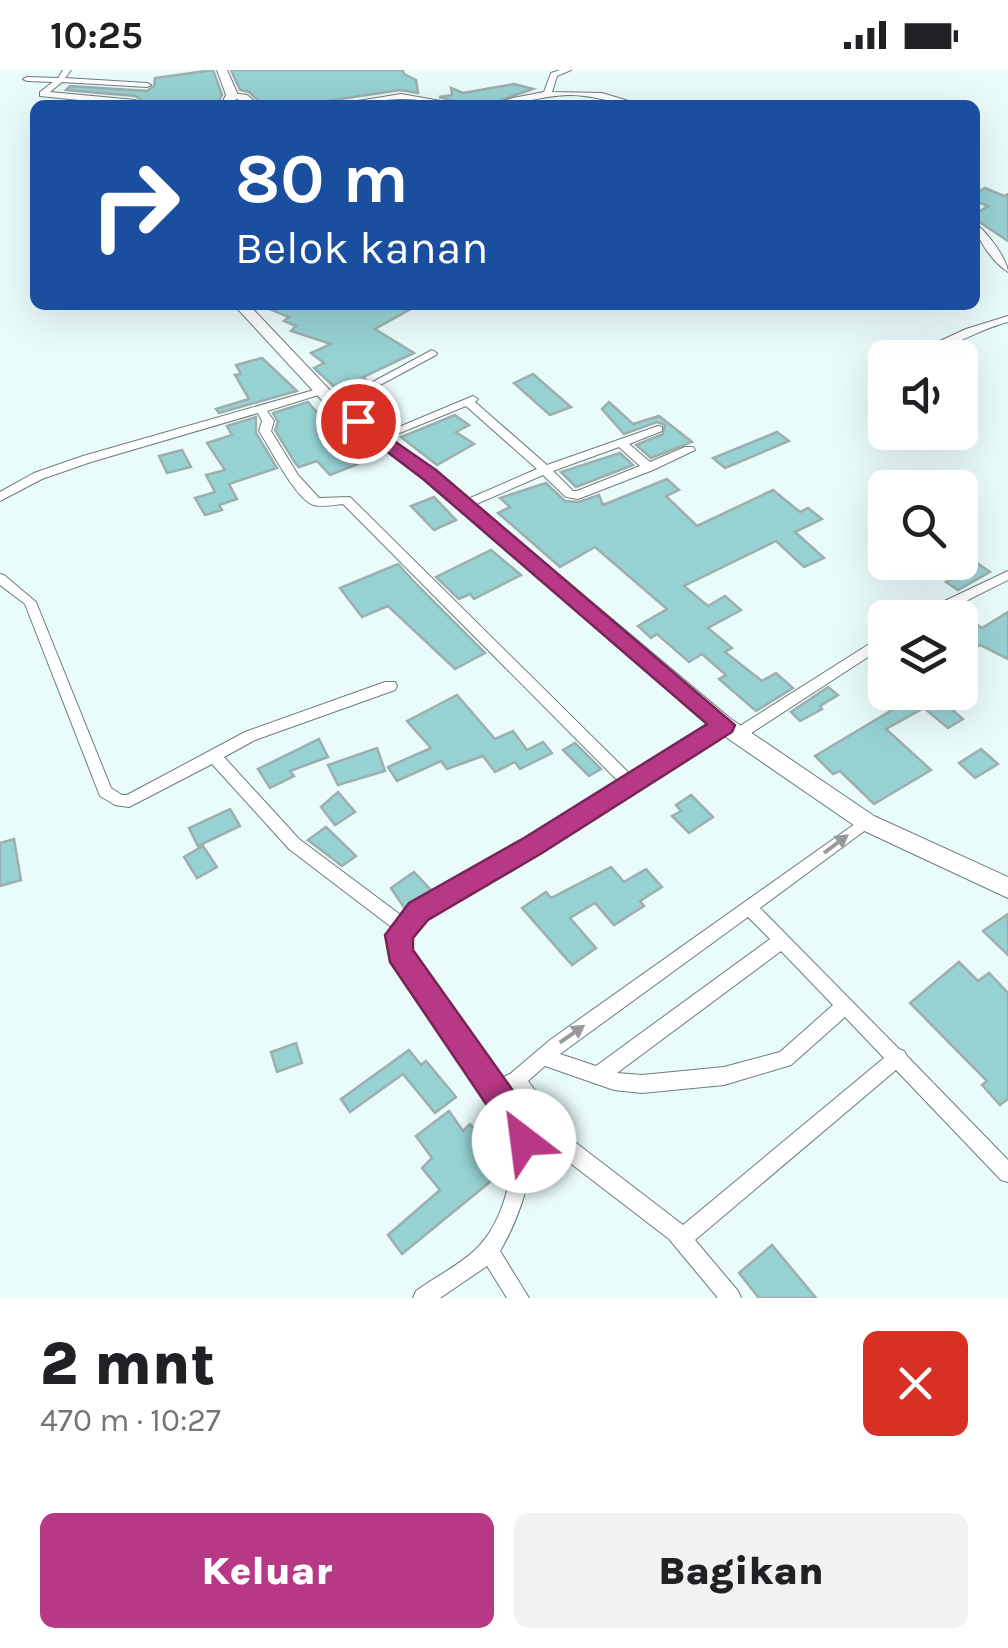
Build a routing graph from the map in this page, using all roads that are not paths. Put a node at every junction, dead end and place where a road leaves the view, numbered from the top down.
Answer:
1 (66, 70) edge
2 (107, 70) edge
3 (222, 70) edge
4 (567, 70) edge
5 (26, 80) dead end
6 (60, 80) junction
7 (99, 82) junction
8 (148, 86) dead end
9 (548, 92) junction
10 (593, 94) junction
11 (65, 100) edge
12 (230, 100) edge
13 (372, 100) edge
14 (427, 100) edge
15 (515, 100) edge
16 (588, 100) edge
17 (618, 100) edge
18 (980, 231) edge
19 (1008, 269) edge
20 (247, 310) edge
21 (1008, 319) edge
22 (946, 340) edge
23 (432, 352) dead end
24 (328, 398) junction
25 (261, 408) junction
26 (658, 429) dead end
27 (382, 438) junction
28 (621, 442) junction
29 (688, 450) dead end
30 (649, 466) junction
31 (546, 470) junction
32 (0, 497) edge
33 (465, 506) junction
34 (1008, 574) edge
35 (0, 578) edge
36 (956, 600) edge
37 (868, 649) edge
38 (390, 686) dead end
39 (731, 730) junction
40 (214, 756) junction
41 (630, 784) junction
42 (866, 822) junction
43 (1008, 888) edge
44 (750, 908) junction
45 (404, 926) junction
46 (782, 940) junction
47 (846, 1005) junction
48 (544, 1057) junction
49 (898, 1057) junction
50 (599, 1075) junction
51 (516, 1080) junction
52 (494, 1090) junction
53 (1008, 1173) edge
54 (681, 1239) junction
55 (488, 1250) junction
56 (423, 1298) edge
57 (519, 1298) edge
58 (731, 1298) edge

1 - 6 street
2 - 7 street
3 - 12 main road
4 - 9 street
5 - 6 street
6 - 7 street
6 - 11 street
7 - 8 street
9 - 10 street
9 - 15 street
10 - 16 street
10 - 17 street
13 - 14 street
18 - 19 street
20 - 24 main road
21 - 22 street
23 - 24 street
24 - 25 street
24 - 27 main road
25 - 32 street
25 - 41 street
26 - 28 street
27 - 31 street
27 - 33 main road
28 - 30 street
28 - 31 street
29 - 30 street
30 - 31 street
31 - 33 street
33 - 39 main road
34 - 36 street
35 - 40 street
37 - 39 street
38 - 40 street
39 - 41 street
39 - 42 main road
40 - 45 street
41 - 45 street
42 - 43 main road
44 -> 42 street
44 - 46 street
48 -> 44 street
45 - 52 street
46 - 47 street
46 - 50 street
47 - 49 street
47 - 50 street
48 - 50 street
48 - 51 street
49 - 53 street
49 - 54 street
51 - 52 street
51 - 54 street
52 - 55 street
54 - 58 street
55 - 56 street
55 - 57 street

